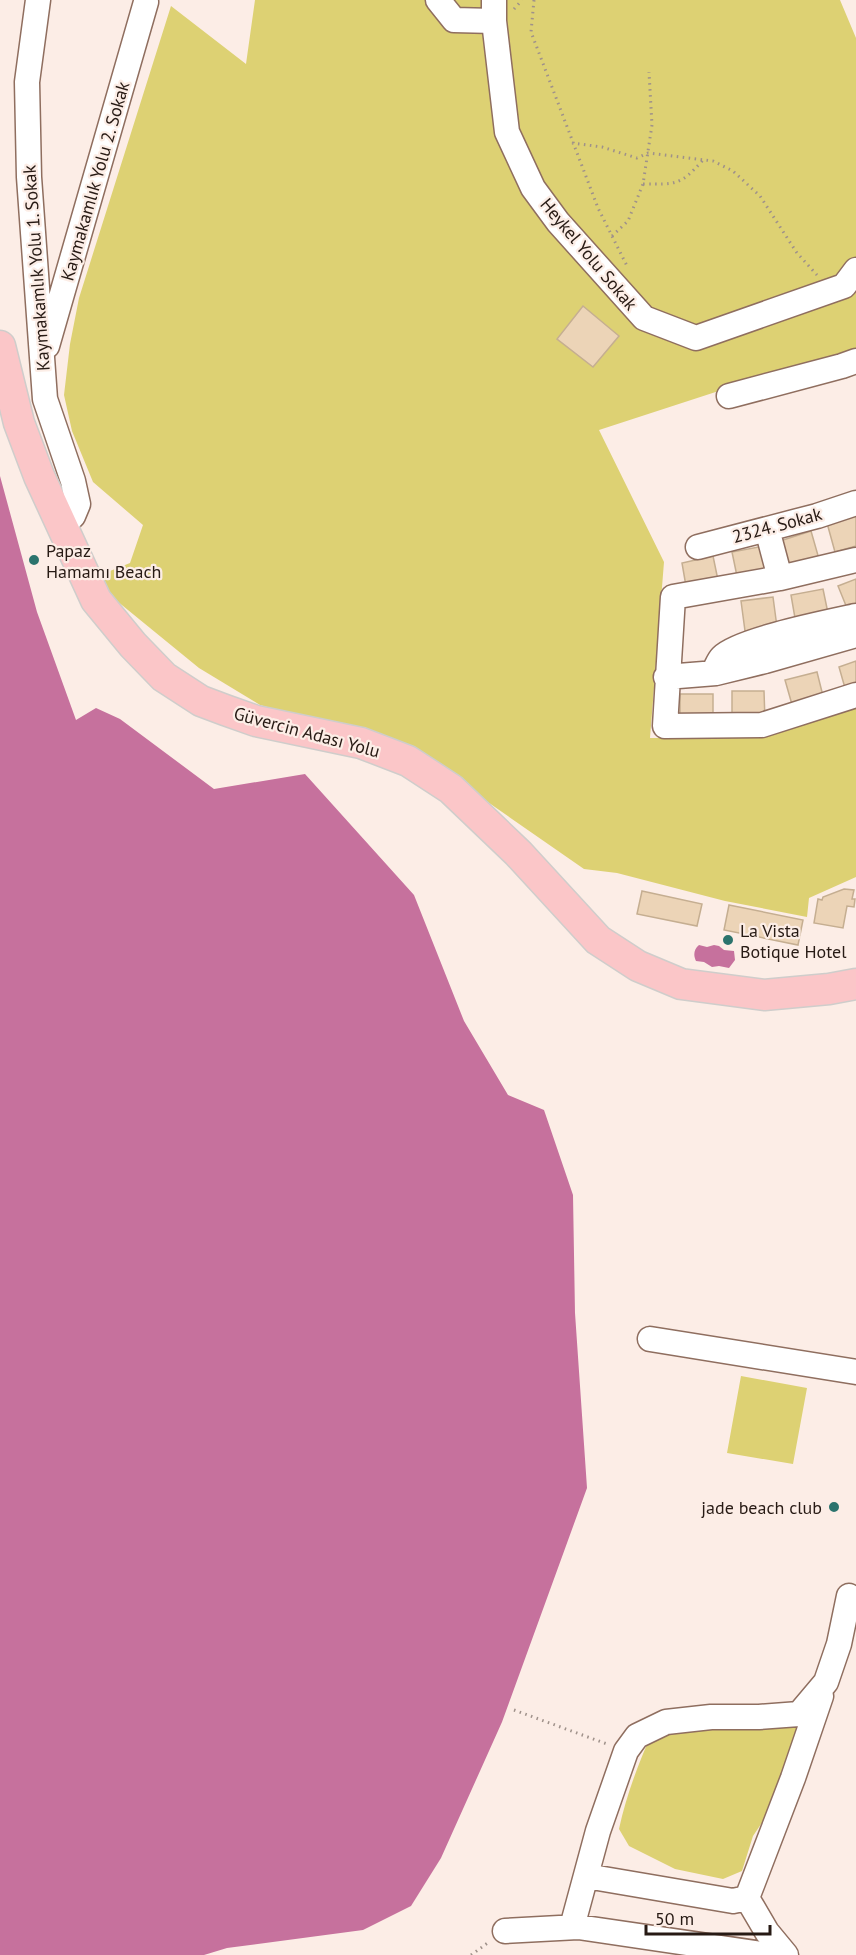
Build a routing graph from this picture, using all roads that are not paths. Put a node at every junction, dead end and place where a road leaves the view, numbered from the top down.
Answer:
1 (38, 0) edge
2 (438, 0) edge
3 (146, 2) dead end
4 (494, 10) edge
5 (850, 278) edge
6 (0, 346) edge
7 (43, 360) junction
8 (856, 361) edge
9 (729, 396) dead end
10 (856, 503) edge
11 (62, 525) junction
12 (767, 529) junction
13 (698, 547) dead end
14 (856, 560) edge
15 (780, 578) junction
16 (856, 616) edge
17 (856, 635) edge
18 (716, 673) junction
19 (666, 677) junction
20 (856, 695) edge
21 (856, 984) edge
22 (651, 1340) dead end
23 (856, 1372) edge
24 (854, 1590) edge
25 (826, 1683) junction
26 (586, 1876) junction
27 (747, 1898) junction
28 (572, 1927) junction
29 (505, 1931) dead end
30 (769, 1955) edge
31 (786, 1955) edge

1 - 7 street, Kaymakamlık Yolu 1. Sokak
2 - 4 street
3 - 7 street, Kaymakamlık Yolu 2. Sokak
4 - 5 street, Heykel Yolu Sokak
6 - 11 main road, Güvercin Adası Yolu
7 - 11 street, Kaymakamlık Yolu 1. Sokak
8 - 9 street
10 - 12 street, 2324. Sokak
11 - 21 main road, Güvercin Adası Yolu
12 - 13 street, 2324. Sokak
12 - 15 street
14 - 15 street
15 - 19 street
16 - 18 street
17 - 18 street
18 - 19 street
19 - 20 street
22 - 23 street
24 - 25 street
25 - 26 street
25 - 27 street
26 - 27 street
26 - 28 street
27 - 31 street
28 - 29 street
28 - 30 street

